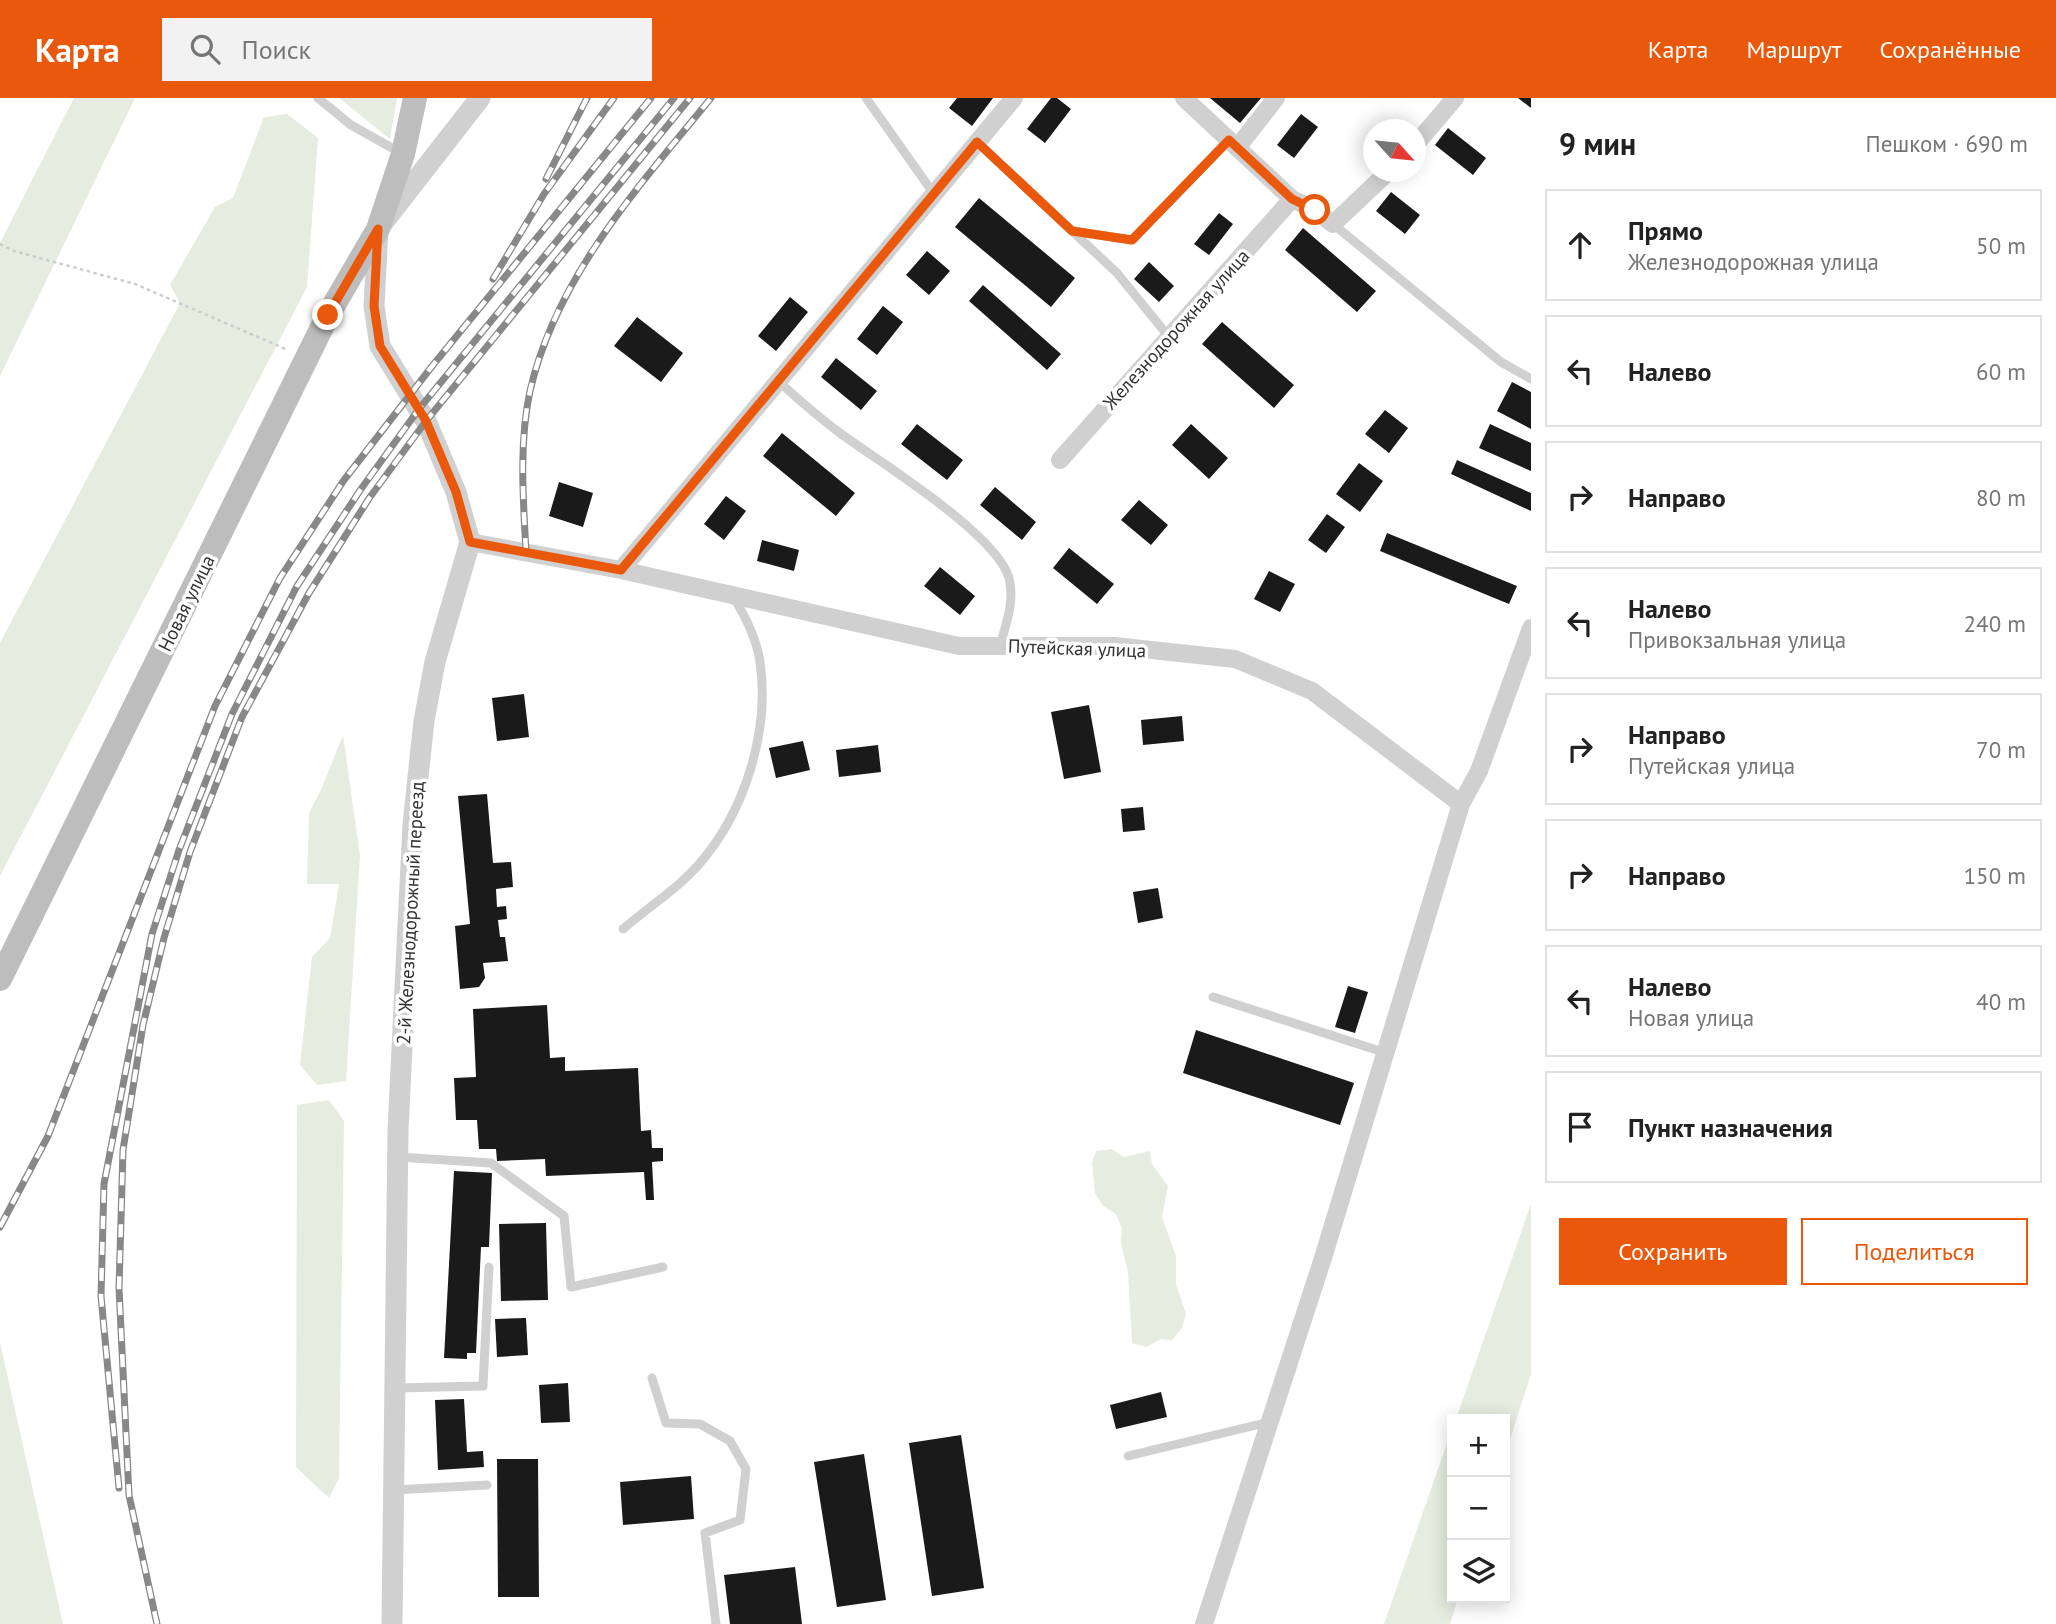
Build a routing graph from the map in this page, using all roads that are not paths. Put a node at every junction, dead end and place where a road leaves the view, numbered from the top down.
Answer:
1 (318, 98) edge
2 (415, 98) edge
3 (480, 98) edge
4 (866, 98) edge
5 (1014, 98) edge
6 (1184, 98) edge
7 (1276, 98) edge
8 (1455, 98) edge
9 (1426, 132) edge
10 (977, 142) junction
11 (1233, 144) junction
12 (403, 154) junction
13 (1377, 182) edge
14 (934, 194) junction
15 (1292, 199) junction
16 (1333, 224) junction
17 (378, 229) junction
18 (1072, 231) junction
19 (1169, 337) junction
20 (1531, 379) edge
21 (778, 381) junction
22 (1060, 460) dead end
23 (470, 542) junction
24 (621, 570) junction
25 (733, 595) junction
26 (1531, 628) edge
27 (1000, 646) junction
28 (1461, 804) junction
29 (622, 929) dead end
30 (0, 979) edge
31 (1213, 997) dead end
32 (1385, 1053) junction
33 (397, 1157) junction
34 (489, 1267) dead end
35 (663, 1267) dead end
36 (652, 1378) dead end
37 (395, 1388) junction
38 (1269, 1422) junction
39 (1128, 1456) dead end
40 (487, 1485) dead end
41 (394, 1490) junction
42 (392, 1624) edge
43 (716, 1624) edge
44 (1204, 1624) edge

1 - 12 lane
2 - 12 main road, Новая улица
3 - 17 street
4 - 14 lane
5 - 10 street
6 - 11 street
7 - 11 street
8 - 9 street
10 - 14 street
10 - 18 lane
11 - 15 street
11 - 18 lane
12 - 17 main road, Новая улица
13 - 16 street
14 - 21 street
15 - 16 street
15 - 19 street, Железнодорожная улица
16 - 20 lane
17 - 23 street
17 - 30 main road, Новая улица
18 - 19 lane
19 - 22 street, Железнодорожная улица
21 - 24 street
21 - 27 lane
23 - 24 street, Путейская улица
23 - 33 street, 2-й Железнодорожный переезд
24 - 25 street, Путейская улица
25 - 27 street, Путейская улица
25 - 29 lane
26 - 28 street
27 - 28 street, Путейская улица
28 - 32 street
31 - 32 lane
32 - 38 street
33 - 35 lane
33 - 37 street, 2-й Железнодорожный переезд
34 - 37 lane
36 - 43 lane
37 - 41 street, 2-й Железнодорожный переезд
38 - 39 lane
38 - 44 street
40 - 41 lane
41 - 42 street, 2-й Железнодорожный переезд

